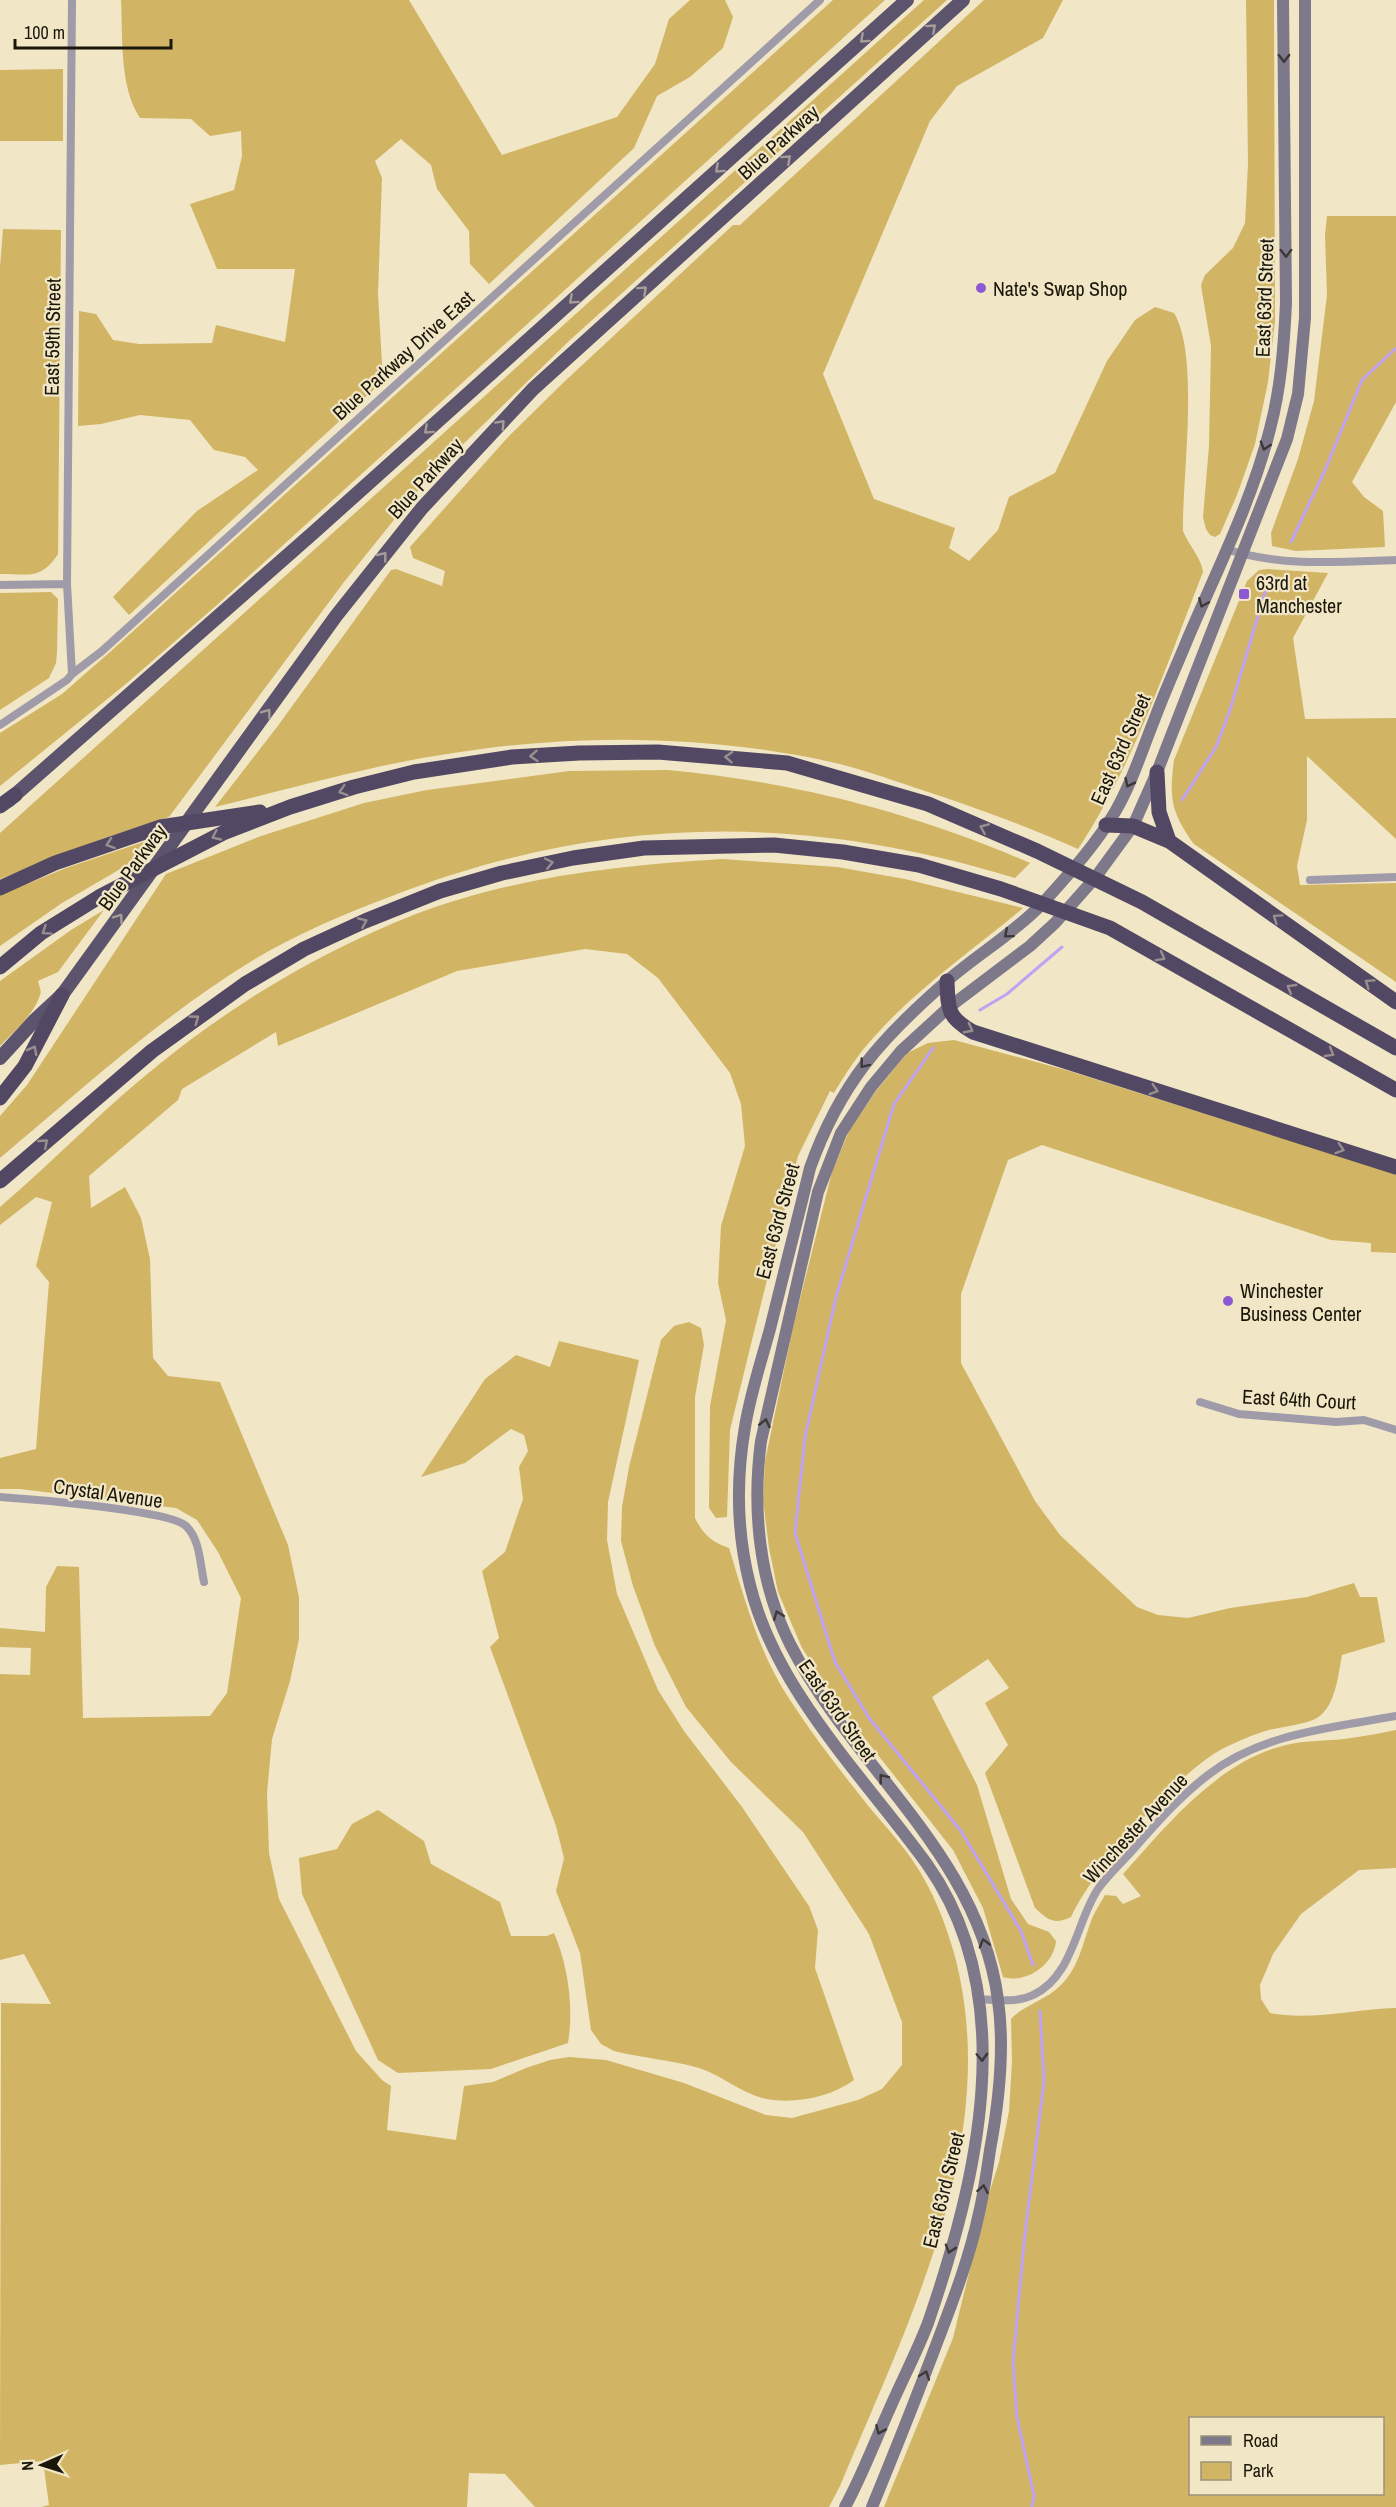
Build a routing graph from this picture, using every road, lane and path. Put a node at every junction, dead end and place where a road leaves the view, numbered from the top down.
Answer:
1 (72, 0) edge
2 (820, 0) edge
3 (907, 0) edge
4 (963, 0) edge
5 (1283, 0) edge
6 (1305, 0) edge
7 (1226, 549) junction
8 (1243, 555) junction
9 (1396, 560) edge
10 (67, 584) junction
11 (0, 585) edge
12 (72, 674) junction
13 (0, 725) edge
14 (1157, 772) junction
15 (15, 795) joint
16 (290, 807) junction
17 (0, 808) edge
18 (1106, 825) junction
19 (1133, 826) junction
20 (1169, 841) junction
21 (1396, 877) edge
22 (1310, 880) dead end
23 (0, 888) edge
24 (0, 967) edge
25 (947, 981) junction
26 (62, 995) junction
27 (1396, 1002) edge
28 (948, 1008) junction
29 (1396, 1048) edge
30 (0, 1058) edge
31 (1396, 1090) edge
32 (0, 1098) edge
33 (1396, 1167) edge
34 (0, 1181) edge
35 (1200, 1402) dead end
36 (1396, 1430) edge
37 (0, 1497) edge
38 (204, 1582) dead end
39 (1396, 1716) edge
40 (979, 1999) junction
41 (998, 2000) junction
42 (844, 2507) edge
43 (872, 2507) edge

1 - 10 street, East 59th Street
2 - 12 street, Blue Parkway Drive East
3 -> 15 highway, Blue Parkway
26 -> 4 highway, Blue Parkway
5 -> 7 main road, East 63rd Street
6 - 8 main road, East 63rd Street
7 - 8 street
7 -> 18 main road, East 63rd Street
8 - 9 street
8 - 14 main road, East 63rd Street
10 - 11 street
10 - 12 street, East 59th Street
12 - 13 street, Blue Parkway Drive East
14 - 19 main road, East 63rd Street
14 - 20 highway
15 - 17 highway
16 -> 23 highway
16 -> 24 highway
29 -> 16 highway
18 - 19 highway
18 -> 25 main road, East 63rd Street
19 - 20 highway
19 - 28 main road, East 63rd Street
27 -> 20 highway
21 - 22 street
25 - 28 highway
25 -> 40 main road, East 63rd Street
26 - 30 highway, Blue Parkway
32 -> 26 highway
28 -> 33 highway
41 -> 28 main road, East 63rd Street
34 -> 31 highway
35 - 36 street, East 64th Court
37 - 38 street, Crystal Avenue
39 - 41 street, Winchester Avenue
40 - 41 street, Winchester Avenue
40 -> 42 main road, East 63rd Street
43 -> 41 main road, East 63rd Street

